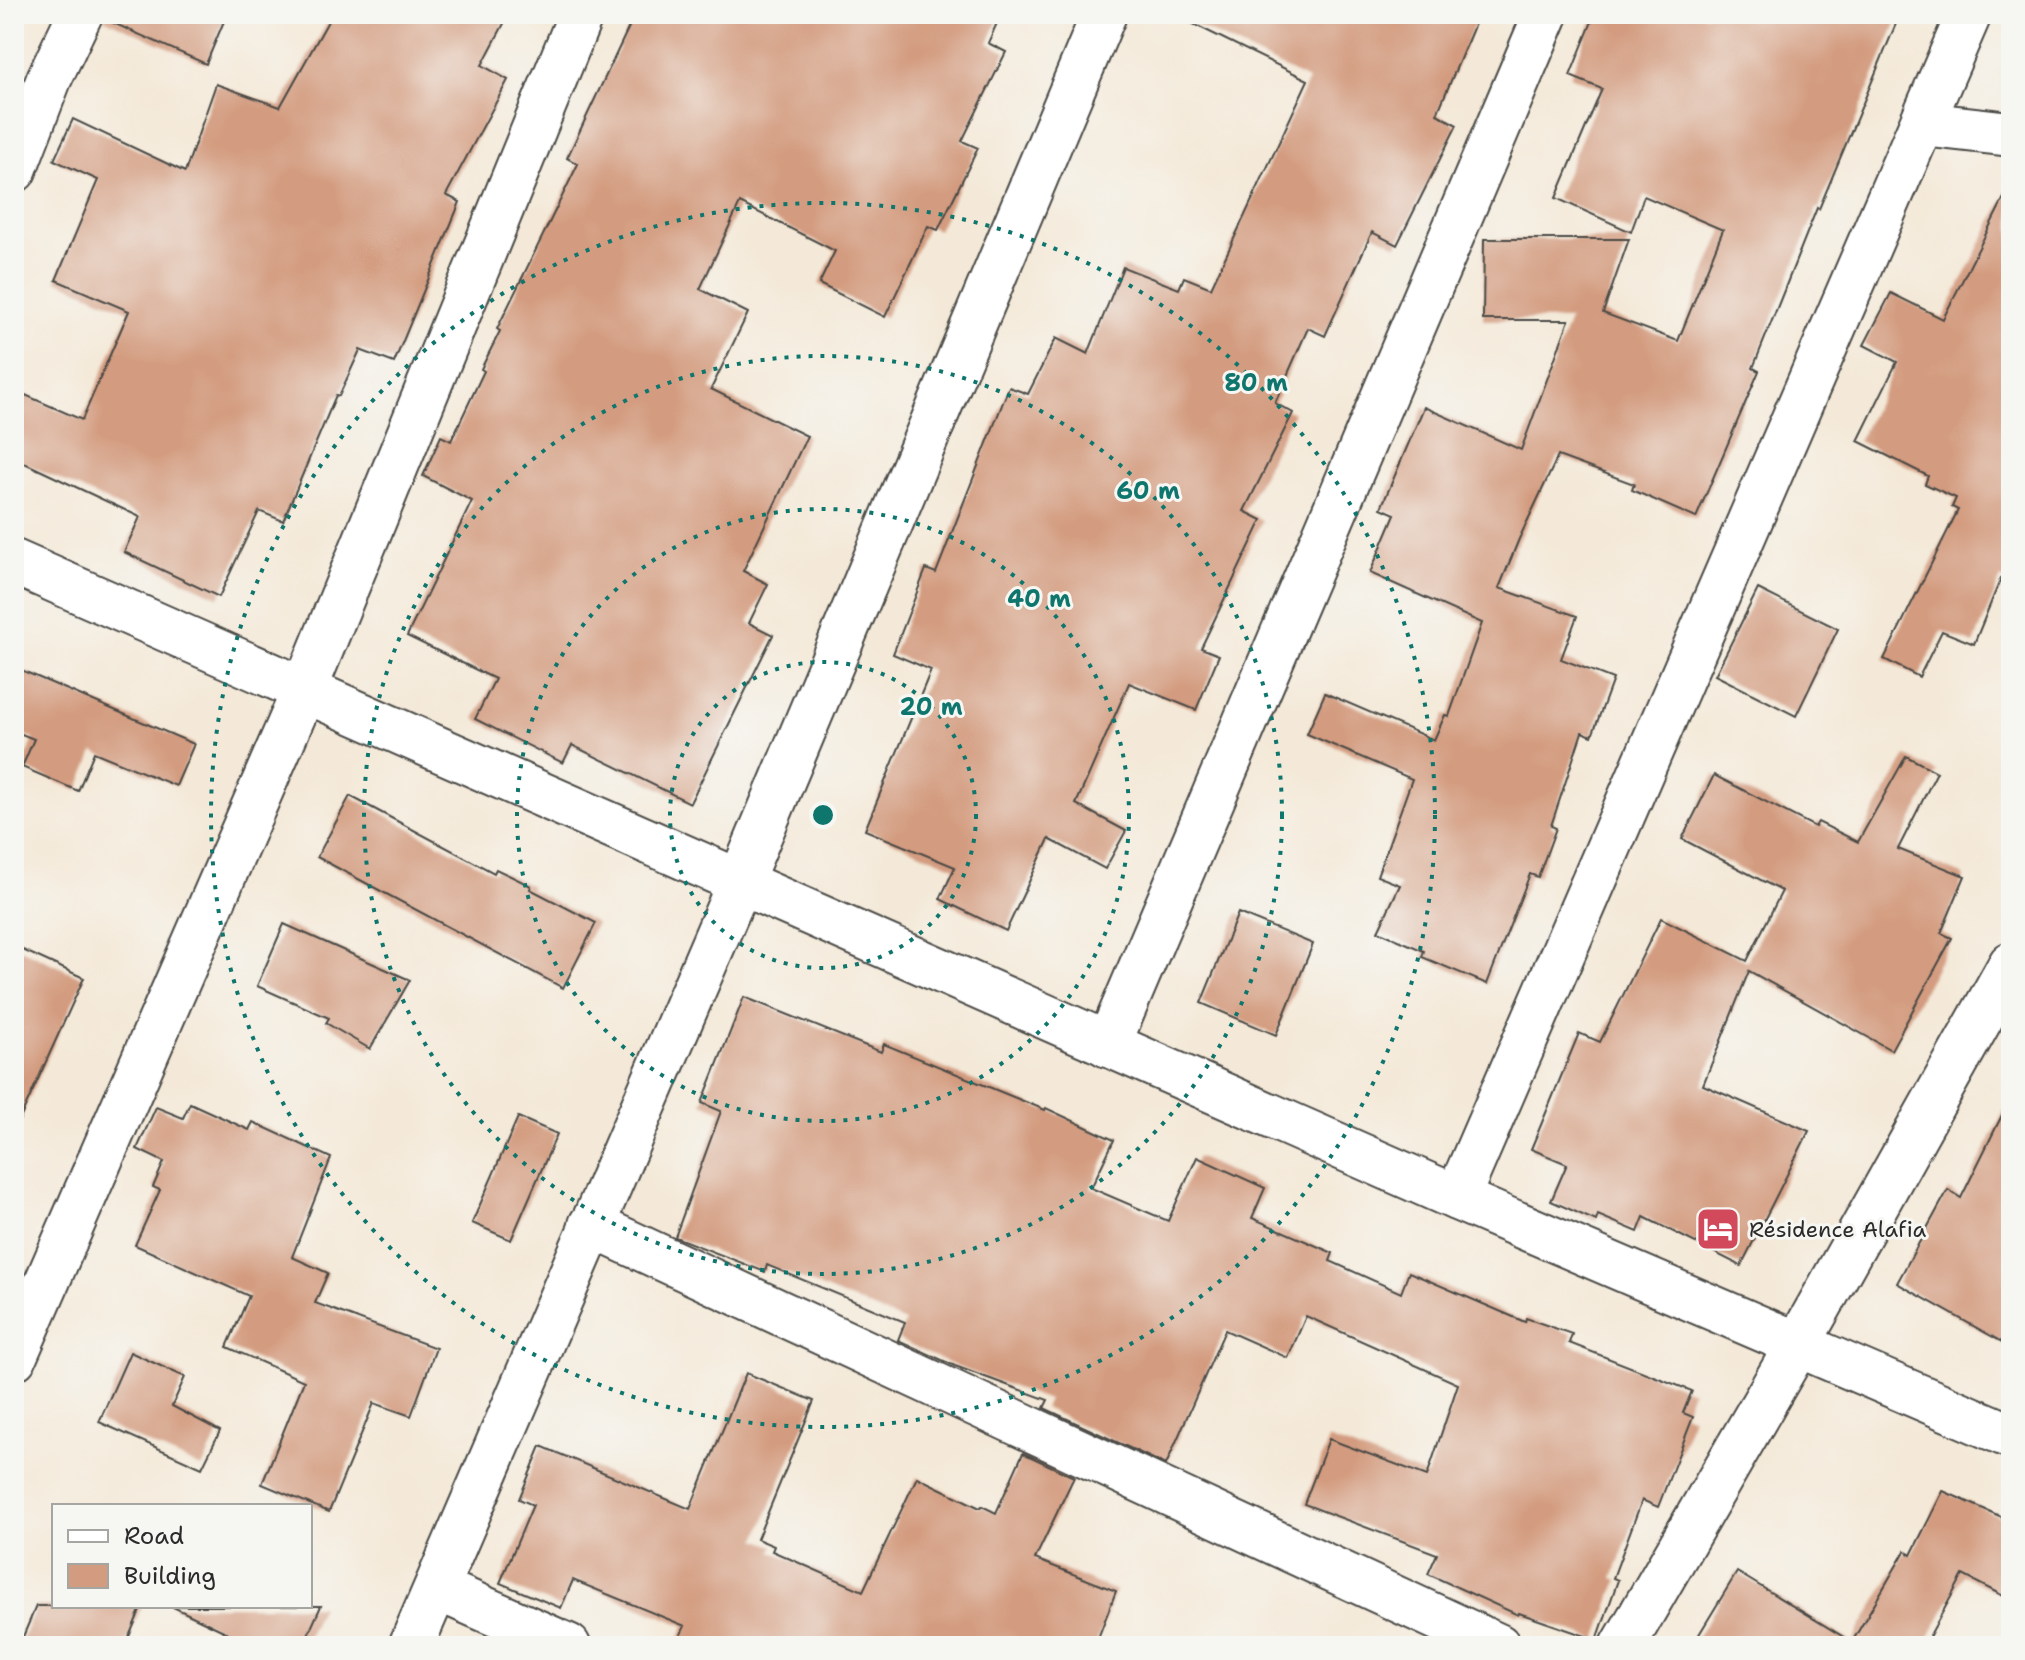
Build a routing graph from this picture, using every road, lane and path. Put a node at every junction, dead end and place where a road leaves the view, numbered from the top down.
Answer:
1 (80, 14) edge
2 (581, 14) edge
3 (1104, 14) edge
4 (1546, 14) edge
5 (1969, 14) edge
6 (1922, 124) junction
7 (2011, 134) edge
8 (14, 170) edge
9 (14, 562) edge
10 (304, 691) junction
11 (740, 882) junction
12 (2011, 964) edge
13 (1108, 1045) junction
14 (1457, 1198) junction
15 (591, 1225) junction
16 (1797, 1346) junction
17 (14, 1358) edge
18 (2011, 1436) edge
19 (437, 1588) junction
20 (411, 1646) edge
21 (568, 1646) edge
22 (1498, 1646) edge
23 (1623, 1646) edge

1 - 8 street
2 - 10 street
3 - 11 street
4 - 13 street
5 - 6 street
6 - 7 street
6 - 14 street
9 - 10 street
10 - 11 street
10 - 17 street
11 - 13 street
11 - 15 street
12 - 16 street
13 - 14 street
14 - 16 street
15 - 19 street
15 - 22 street
16 - 18 street
16 - 23 street
19 - 20 street
19 - 21 street

